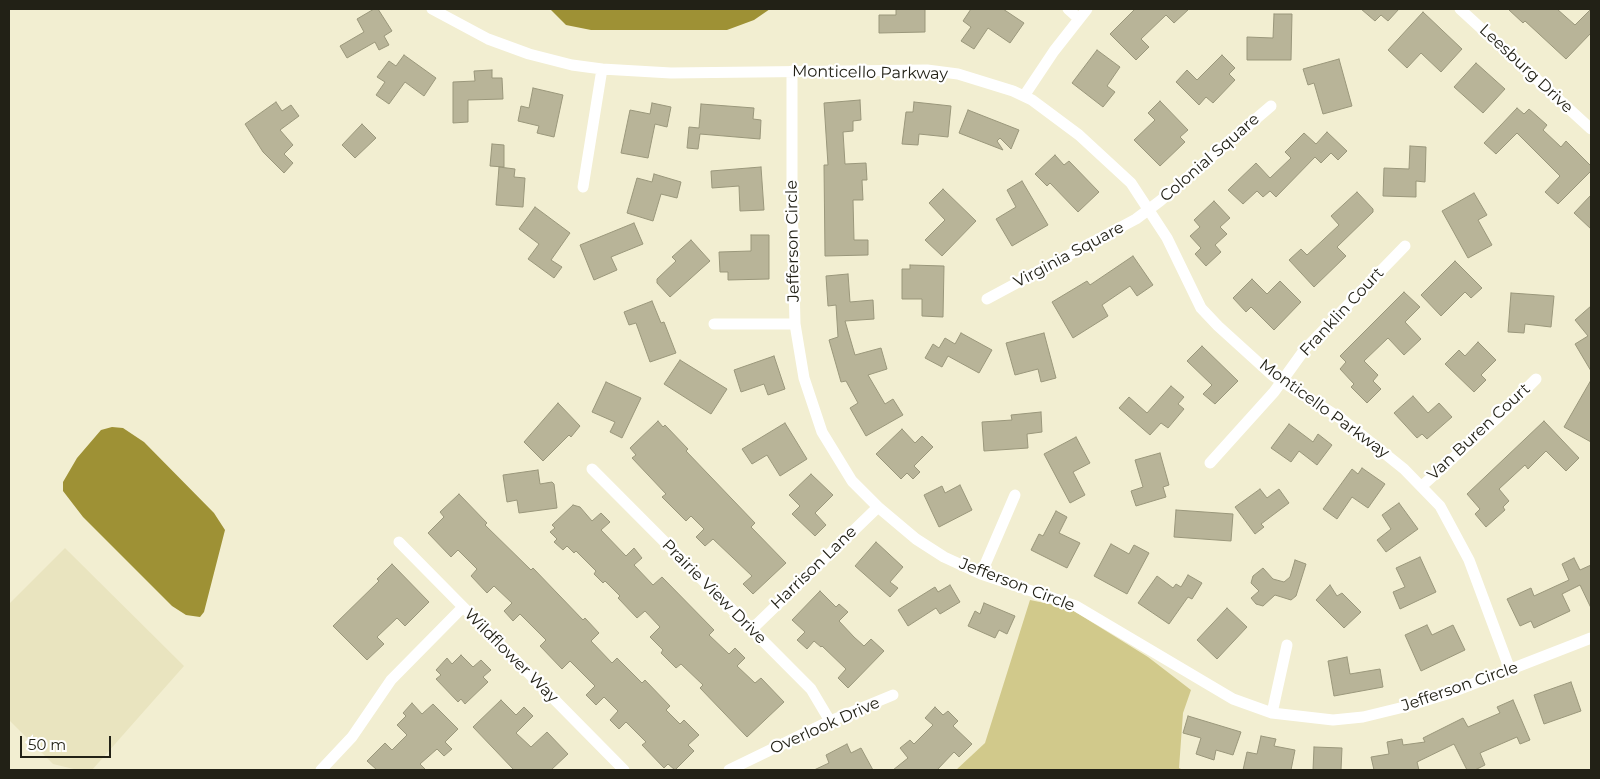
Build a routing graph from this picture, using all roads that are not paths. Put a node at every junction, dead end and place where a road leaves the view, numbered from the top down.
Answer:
1 (432, 9) edge
2 (455, 9) edge
3 (1068, 9) edge
4 (1087, 9) edge
5 (1460, 9) edge
6 (1078, 18) junction
7 (449, 19) junction
8 (602, 69) junction
9 (792, 71) junction
10 (1024, 96) junction
11 (1271, 106) dead end
12 (1591, 129) edge
13 (583, 187) dead end
14 (1150, 209) junction
15 (1405, 246) dead end
16 (987, 299) dead end
17 (714, 324) dead end
18 (795, 324) junction
19 (1536, 379) dead end
20 (1282, 381) junction
21 (1210, 462) dead end
22 (592, 469) dead end
23 (1422, 486) junction
24 (1015, 495) dead end
25 (878, 507) junction
26 (399, 542) dead end
27 (981, 574) junction
28 (463, 607) junction
29 (751, 630) junction
30 (1591, 638) edge
31 (1287, 645) dead end
32 (1510, 670) junction
33 (893, 696) dead end
34 (1272, 713) junction
35 (830, 720) junction
36 (321, 770) edge
37 (624, 770) edge
38 (729, 770) edge

1 - 7 street, Monticello Parkway
2 - 7 street
3 - 6 street
4 - 6 street
5 - 12 street, Leesburg Drive
6 - 10 street
7 - 8 street, Monticello Parkway
8 - 9 street, Monticello Parkway
8 - 13 street
9 - 10 street, Monticello Parkway
9 - 18 street, Jefferson Circle
10 - 14 street, Monticello Parkway
11 - 14 street, Colonial Square
14 - 16 street, Virginia Square
14 - 20 street, Monticello Parkway
15 - 20 street, Franklin Court
17 - 18 street
18 - 25 street, Jefferson Circle
19 - 23 street, Van Buren Court
20 - 21 street, Franklin Court
20 - 23 street, Monticello Parkway
22 - 29 street, Prairie View Drive
23 - 32 street, Monticello Parkway
24 - 27 street
25 - 27 street, Jefferson Circle
25 - 29 street, Harrison Lane
26 - 28 street, Wildflower Way
27 - 34 street, Jefferson Circle
28 - 36 street
28 - 37 street, Wildflower Way
29 - 35 street, Prairie View Drive
30 - 32 street, Jefferson Circle
31 - 34 street
32 - 34 street, Jefferson Circle
33 - 35 street, Overlook Drive
35 - 38 street, Overlook Drive

